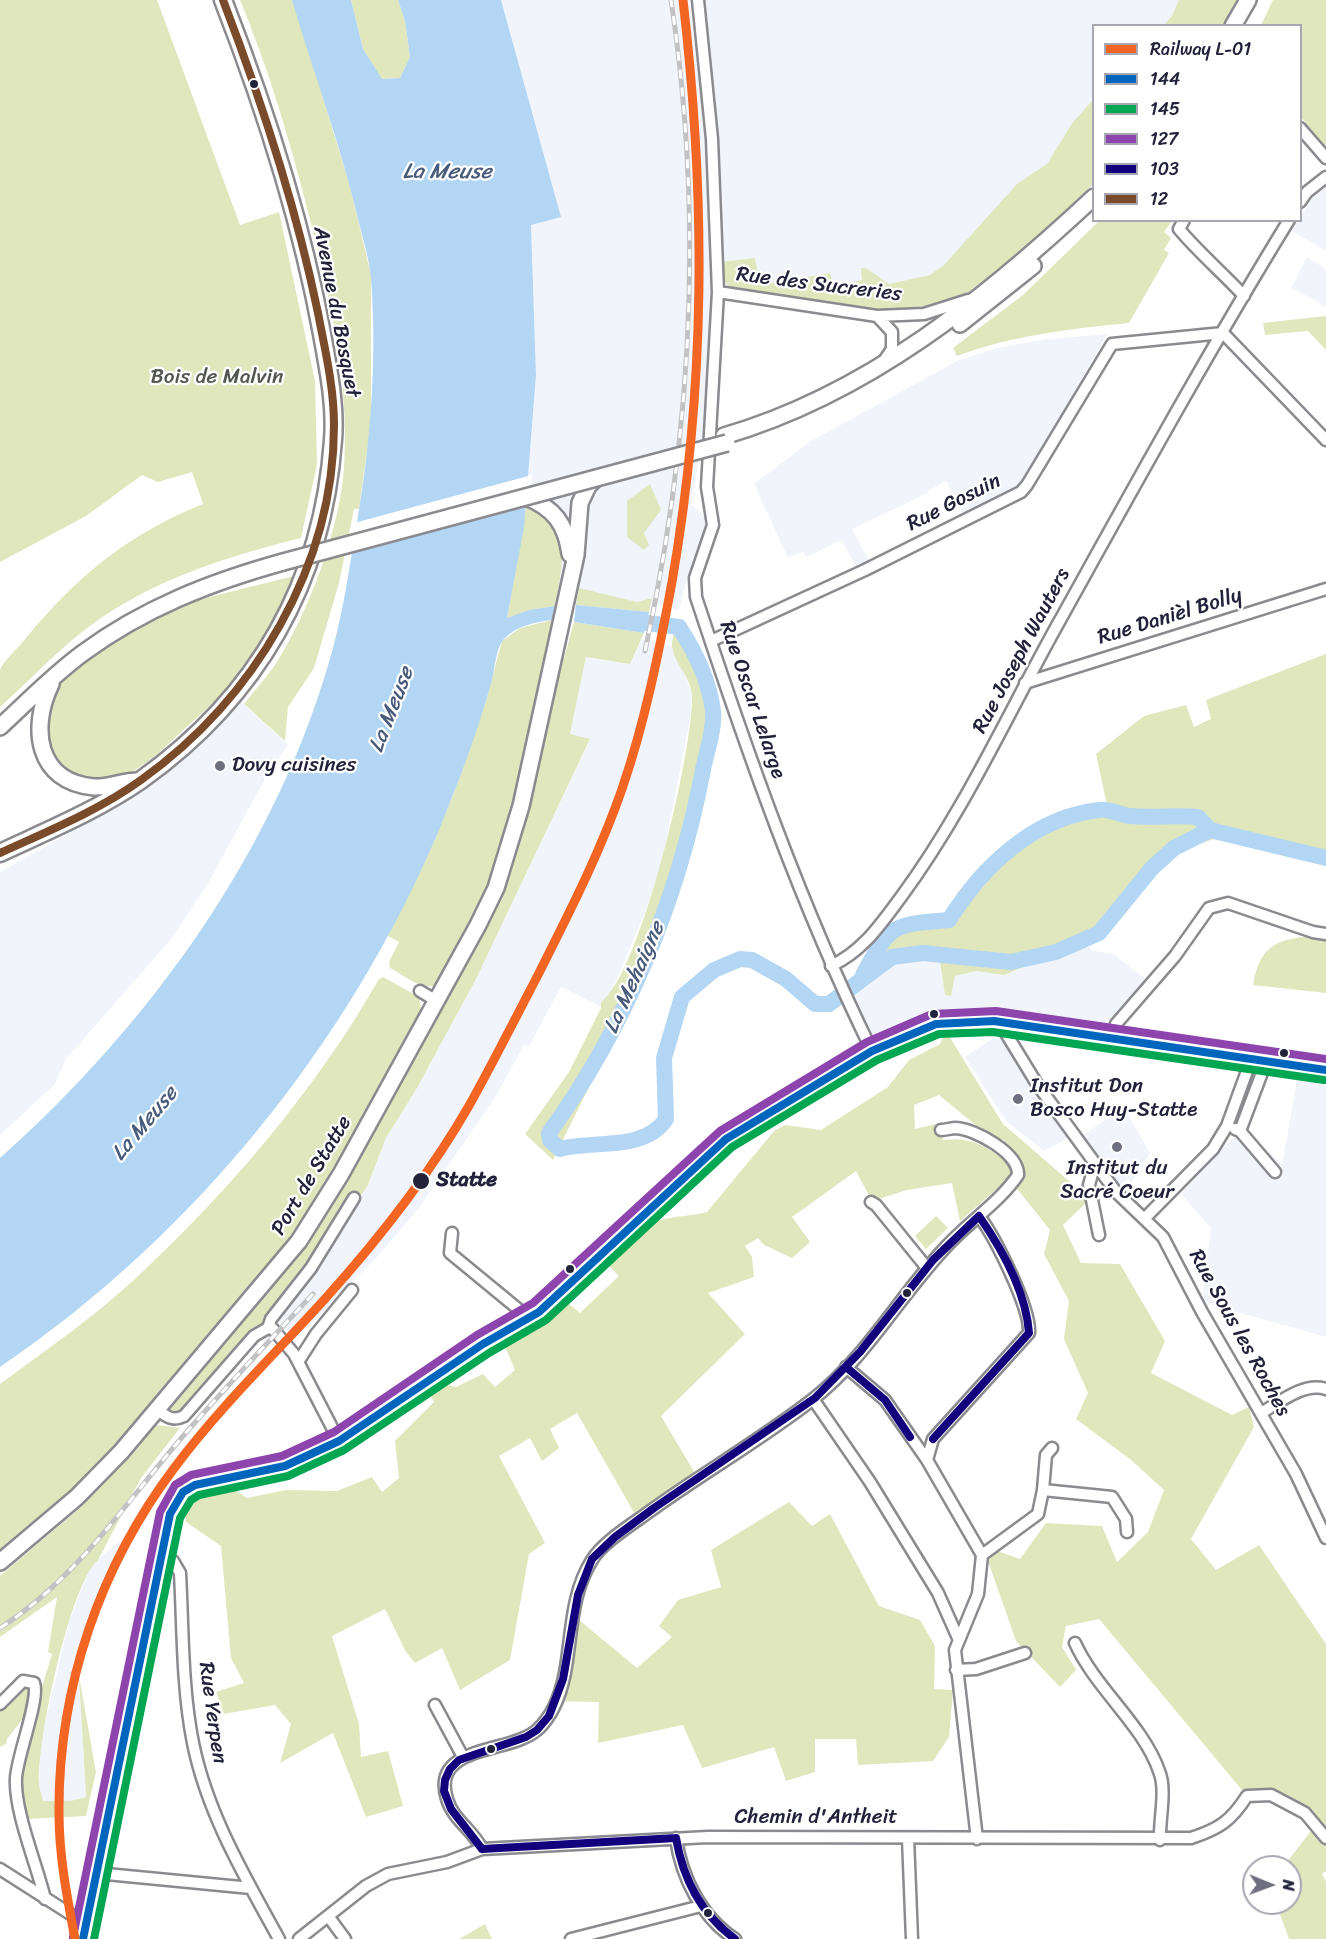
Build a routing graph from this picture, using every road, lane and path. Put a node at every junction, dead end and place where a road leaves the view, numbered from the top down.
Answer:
1 (223, 0) edge
2 (698, 0) edge
3 (1248, 0) edge
4 (1259, 0) edge
5 (1234, 24) edge
6 (1244, 24) edge
7 (1302, 130) edge
8 (1326, 158) edge
9 (1326, 177) edge
10 (1092, 199) edge
11 (1302, 199) edge
12 (1092, 212) edge
13 (1287, 222) edge
14 (1181, 225) edge
15 (718, 292) junction
16 (984, 293) junction
17 (1244, 296) junction
18 (878, 316) junction
19 (1223, 333) junction
20 (880, 366) junction
21 (713, 420) joint
22 (725, 439) junction
23 (1326, 440) edge
24 (596, 478) junction
25 (560, 483) junction
26 (526, 497) junction
27 (552, 510) junction
28 (282, 558) junction
29 (572, 568) junction
30 (1326, 589) edge
31 (711, 641) junction
32 (56, 675) junction
33 (1025, 683) junction
34 (0, 716) edge
35 (0, 727) edge
36 (140, 781) junction
37 (0, 853) edge
38 (1326, 934) edge
39 (831, 966) junction
40 (420, 991) dead end
41 (435, 1000) junction
42 (1006, 1023) junction
43 (1112, 1039) junction
44 (872, 1051) junction
45 (1259, 1061) junction
46 (1326, 1070) edge
47 (1227, 1126) junction
48 (941, 1131) dead end
49 (1240, 1131) junction
50 (1095, 1163) junction
51 (1275, 1172) dead end
52 (354, 1198) dead end
53 (871, 1202) dead end
54 (979, 1216) junction
55 (1145, 1218) junction
56 (452, 1233) dead end
57 (1099, 1235) dead end
58 (927, 1268) junction
59 (352, 1290) dead end
60 (529, 1318) junction
61 (268, 1328) junction
62 (298, 1362) junction
63 (846, 1367) junction
64 (1326, 1389) edge
65 (813, 1399) junction
66 (156, 1409) junction
67 (1261, 1413) junction
68 (910, 1437) junction
69 (933, 1439) junction
70 (339, 1441) junction
71 (1052, 1448) dead end
72 (927, 1460) junction
73 (1043, 1490) junction
74 (1127, 1532) dead end
75 (1326, 1538) edge
76 (982, 1555) junction
77 (162, 1556) junction
78 (0, 1562) edge
79 (958, 1638) junction
80 (1075, 1644) dead end
81 (1025, 1653) dead end
82 (956, 1670) junction
83 (0, 1704) edge
84 (435, 1705) dead end
85 (463, 1756) junction
86 (676, 1838) junction
87 (908, 1838) junction
88 (1326, 1838) edge
89 (976, 1839) junction
90 (1160, 1840) junction
91 (482, 1849) junction
92 (0, 1869) edge
93 (96, 1874) junction
94 (251, 1888) junction
95 (45, 1899) junction
96 (700, 1906) junction
97 (328, 1916) junction
98 (84, 1931) edge
99 (279, 1939) edge
100 (299, 1939) edge
101 (345, 1939) edge
102 (571, 1939) edge
103 (735, 1939) edge
104 (912, 1939) edge

1 - 36 main road, Avenue du Bosquet
2 - 15 street, Rue des Sucreries
3 - 5 main road
4 - 6 main road
7 - 8 street
9 - 11 street
10 - 16 main road
12 - 22 main road
13 - 17 street, Rue Joseph Wauters
14 - 17 street
15 - 18 street, Rue des Sucreries
15 - 21 street, Rue des Sucreries
16 - 18 street, Rue des Sucreries
16 - 20 main road
17 - 19 street, Rue Joseph Wauters
18 - 20 street
19 - 23 street
19 - 31 street, Rue Gosuin
19 - 33 street, Rue Joseph Wauters
20 - 22 main road
21 - 31 street, Rue Oscar Lelarge
22 - 24 main road, bridge
22 - 25 main road
24 - 25 main road, bridge
24 - 29 main road, Port de Statte
25 - 26 main road, bridge
25 - 27 main road
25 - 28 main road
26 - 27 main road
26 - 28 main road, bridge
27 - 29 main road
28 - 32 main road
28 - 34 main road
29 - 41 main road, Port de Statte
30 - 33 street, Rue Danièl Bolly
31 - 39 street, Rue Oscar Lelarge
32 - 35 main road
32 - 36 main road
33 - 39 street, Rue Joseph Wauters
36 - 37 main road, Avenue du Bosquet
38 - 43 street
39 - 44 street, Rue Oscar Lelarge
40 - 41 street
41 - 66 main road, Port de Statte
42 - 43 main road
42 - 44 main road
42 - 50 street, Rue Sous les Roches
43 - 45 main road
44 - 60 main road
45 - 46 main road
45 - 47 street
45 - 49 street
47 - 49 street
47 - 55 street
48 - 54 street
49 - 51 street
50 - 55 street, Rue Sous les Roches
50 - 57 street
52 - 61 street
53 - 58 street
54 - 58 street
54 - 69 street
55 - 67 street, Rue Sous les Roches
56 - 60 street
58 - 63 street
59 - 62 street
60 - 70 main road
61 - 62 street
61 - 66 street
62 - 70 street
63 - 65 street
63 - 68 street
64 - 67 street
65 - 79 street
65 - 85 street
66 - 78 main road, Port de Statte
67 - 75 street, Rue Sous les Roches
68 - 69 street
68 - 72 street
69 - 72 street
70 - 77 main road
71 - 73 street
72 - 76 street
73 - 74 street
73 - 76 street
76 - 79 street
77 - 93 main road
77 - 94 street, Rue Yerpen
79 - 82 street
80 - 90 street
81 - 82 street
82 - 89 street
83 - 95 street
84 - 85 street
85 - 91 street
86 - 87 street, Chemin d'Antheit
86 - 91 street, Chemin d'Antheit
86 - 96 street
87 - 89 street, Chemin d'Antheit
87 - 104 street
88 - 90 street, Chemin d'Antheit
89 - 90 street, Chemin d'Antheit
91 - 97 street, Chemin d'Antheit
92 - 95 street
93 - 94 street
93 - 98 main road
94 - 99 street, Rue Yerpen
95 - 98 street
96 - 102 street
96 - 103 street
97 - 100 street, Chemin d'Antheit
97 - 101 street

